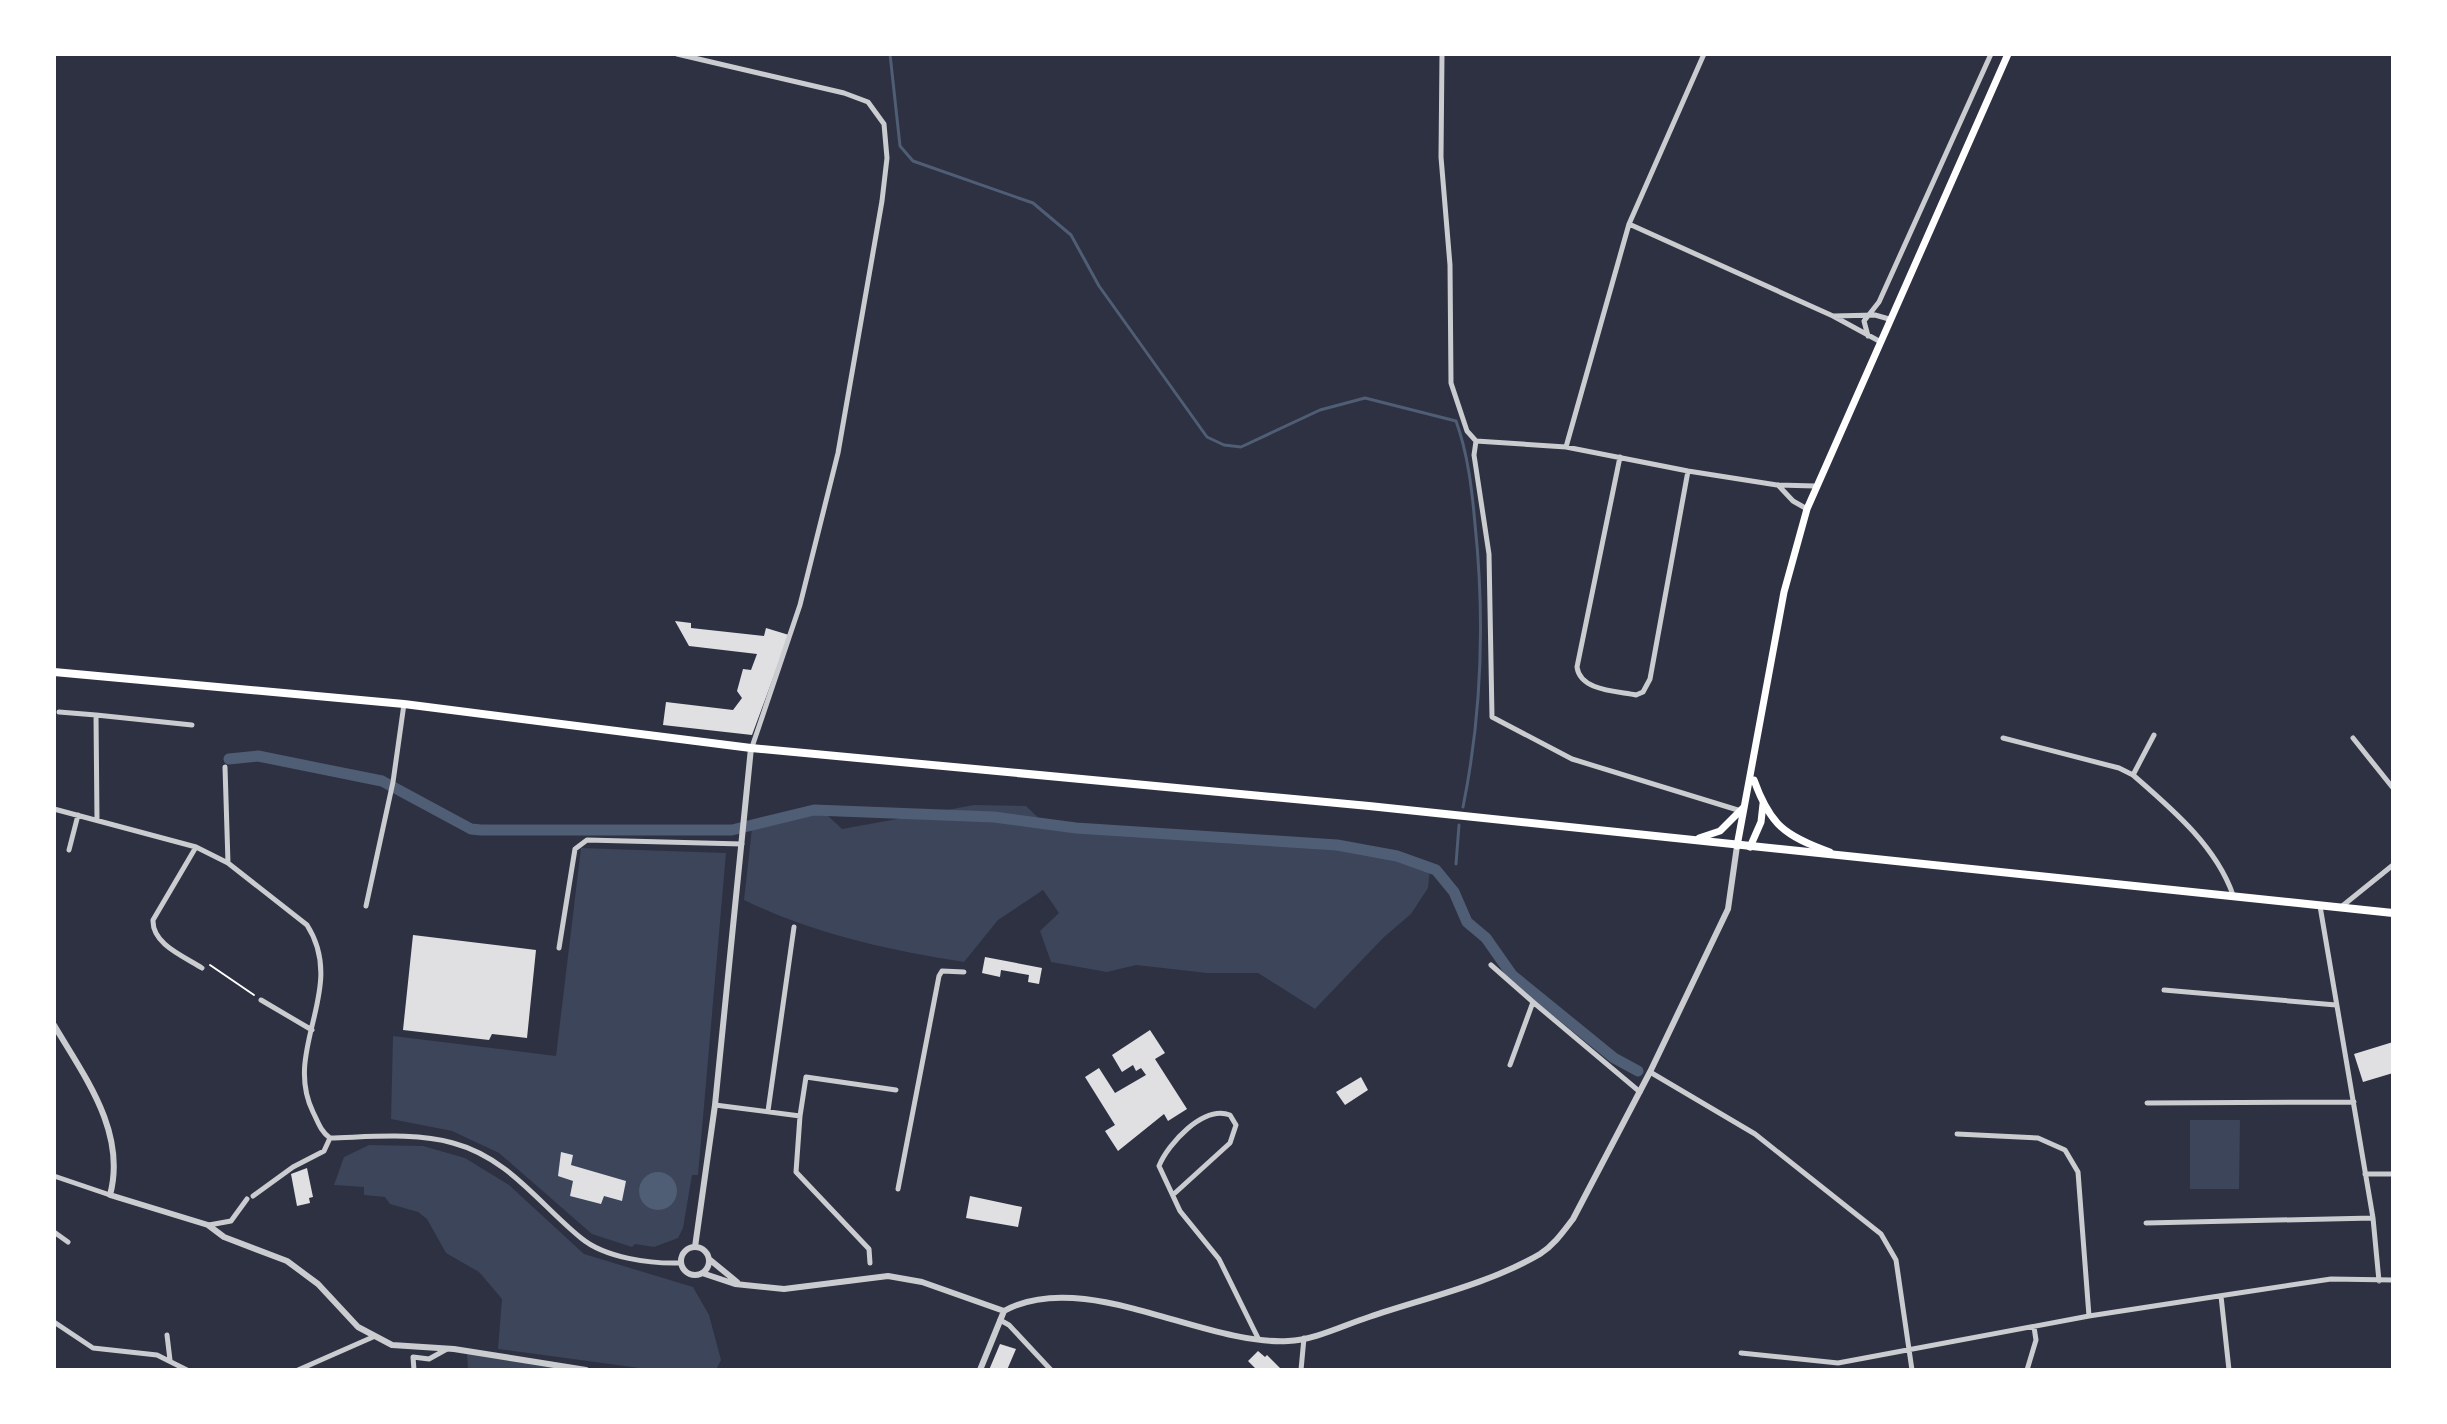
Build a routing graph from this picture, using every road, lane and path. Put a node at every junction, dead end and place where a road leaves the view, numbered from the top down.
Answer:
1 (677, 54) edge
2 (1442, 54) edge
3 (1704, 54) edge
4 (1991, 54) edge
5 (2008, 54) edge
6 (1629, 224) junction
7 (1869, 315) junction
8 (1833, 316) junction
9 (1889, 319) junction
10 (1868, 336) junction
11 (1879, 341) junction
12 (1476, 441) junction
13 (1566, 447) junction
14 (1620, 457) junction
15 (1688, 471) junction
16 (1777, 485) junction
17 (1815, 486) junction
18 (1807, 509) junction
19 (54, 672) edge
20 (404, 704) junction
21 (59, 712) dead end
22 (96, 715) junction
23 (192, 725) dead end
24 (2154, 735) dead end
25 (2003, 738) dead end
26 (2353, 738) dead end
27 (751, 748) junction
28 (225, 767) dead end
29 (2133, 775) junction
30 (1753, 777) junction
31 (2393, 788) edge
32 (1748, 798) junction
33 (1763, 804) junction
34 (54, 809) edge
35 (1741, 812) junction
36 (78, 815) junction
37 (97, 820) junction
38 (1689, 840) junction
39 (742, 844) junction
40 (1737, 846) junction
41 (196, 847) junction
42 (1750, 847) junction
43 (69, 850) dead end
44 (1843, 857) junction
45 (228, 863) junction
46 (2393, 865) edge
47 (2233, 896) junction
48 (2320, 905) junction
49 (366, 906) dead end
50 (2341, 907) junction
51 (2393, 913) edge
52 (794, 927) dead end
53 (559, 948) dead end
54 (1491, 965) dead end
55 (202, 968) joint
56 (964, 972) dead end
57 (2164, 990) dead end
58 (261, 1000) joint
59 (1533, 1002) junction
60 (2336, 1005) junction
61 (54, 1025) edge
62 (312, 1030) junction
63 (1510, 1065) dead end
64 (1650, 1072) junction
65 (896, 1090) dead end
66 (1640, 1092) junction
67 (2354, 1102) junction
68 (2147, 1103) dead end
69 (715, 1105) junction
70 (768, 1111) junction
71 (800, 1116) junction
72 (1957, 1134) dead end
73 (330, 1138) junction
74 (2365, 1174) junction
75 (2393, 1174) edge
76 (54, 1176) edge
77 (898, 1189) dead end
78 (1175, 1193) junction
79 (110, 1195) junction
80 (2373, 1218) junction
81 (2146, 1223) dead end
82 (208, 1225) junction
83 (54, 1232) edge
84 (68, 1242) dead end
85 (695, 1247) junction
86 (709, 1259) junction
87 (681, 1263) junction
88 (870, 1263) dead end
89 (702, 1273) junction
90 (2393, 1280) edge
91 (2379, 1281) junction
92 (740, 1284) junction
93 (2221, 1296) junction
94 (1004, 1311) junction
95 (2089, 1316) junction
96 (1000, 1320) junction
97 (54, 1322) edge
98 (2034, 1327) junction
99 (167, 1335) dead end
100 (373, 1337) junction
101 (1258, 1338) junction
102 (1304, 1338) junction
103 (448, 1349) junction
104 (1910, 1352) junction
105 (1741, 1353) dead end
106 (170, 1361) junction
107 (187, 1370) edge
108 (298, 1370) edge
109 (414, 1370) edge
110 (586, 1370) edge
111 (980, 1370) edge
112 (1051, 1370) edge
113 (1301, 1370) edge
114 (1912, 1370) edge
115 (2027, 1370) edge
116 (2229, 1370) edge

1 - 27 street
2 - 12 street
3 - 6 street
4 - 7 street
5 - 9 main road
6 - 8 street
6 - 13 street
7 - 8 street
7 - 9 street
7 - 10 street
8 - 10 street
9 - 11 main road
10 - 11 street
11 - 17 main road
12 - 13 street
12 - 35 street
13 - 14 street
14 - 15 street
14 - 15 street
15 - 16 street
16 - 17 street
16 - 18 street
17 - 18 main road
18 - 30 main road
19 - 20 main road
20 - 27 main road
20 - 49 street
21 - 22 street
22 - 23 street
22 - 37 street
24 - 29 street
25 - 29 street
26 - 31 street
27 - 38 main road
27 - 39 street
28 - 45 street
29 - 47 street
30 - 32 main road
30 - 33 main road
32 - 35 main road
32 - 40 main road
33 - 42 main road
33 - 44 main road
34 - 36 street
35 - 38 main road
36 - 37 street
36 - 43 street
37 - 41 street
38 - 40 main road
39 - 53 street
39 - 69 street
40 - 42 main road
40 - 64 street
41 - 45 street
41 - 55 street
42 - 44 main road
44 - 47 main road
45 - 62 street
46 - 50 street
47 - 48 main road
48 - 50 main road
48 - 60 street
50 - 51 main road
52 - 70 street
54 - 59 street
55 - 58 path
56 - 77 street
57 - 60 street
58 - 62 street
59 - 63 street
59 - 66 street
60 - 67 street
61 - 79 street
62 - 73 street
64 - 66 street
64 - 104 street
65 - 71 street
66 - 102 street
67 - 68 street
67 - 74 street
69 - 70 street
69 - 85 street
70 - 71 street
71 - 88 street
72 - 95 street
73 - 82 street
73 - 87 street
74 - 75 street
74 - 80 street
76 - 79 street
78 - 78 street
78 - 101 street
79 - 82 street
80 - 81 street
80 - 91 street
82 - 100 street
83 - 84 street
85 - 86 street
85 - 87 street
86 - 89 street
86 - 92 street
87 - 89 street
89 - 92 street
90 - 91 street
91 - 93 street
92 - 94 street
93 - 95 street
93 - 116 street
94 - 96 street
94 - 101 street
95 - 98 street
96 - 111 street
96 - 112 street
97 - 106 street
98 - 104 street
98 - 115 street
99 - 106 street
100 - 103 street
100 - 108 street
101 - 102 street
102 - 113 street
103 - 109 street
103 - 110 street
104 - 105 street
104 - 114 street
106 - 107 street

